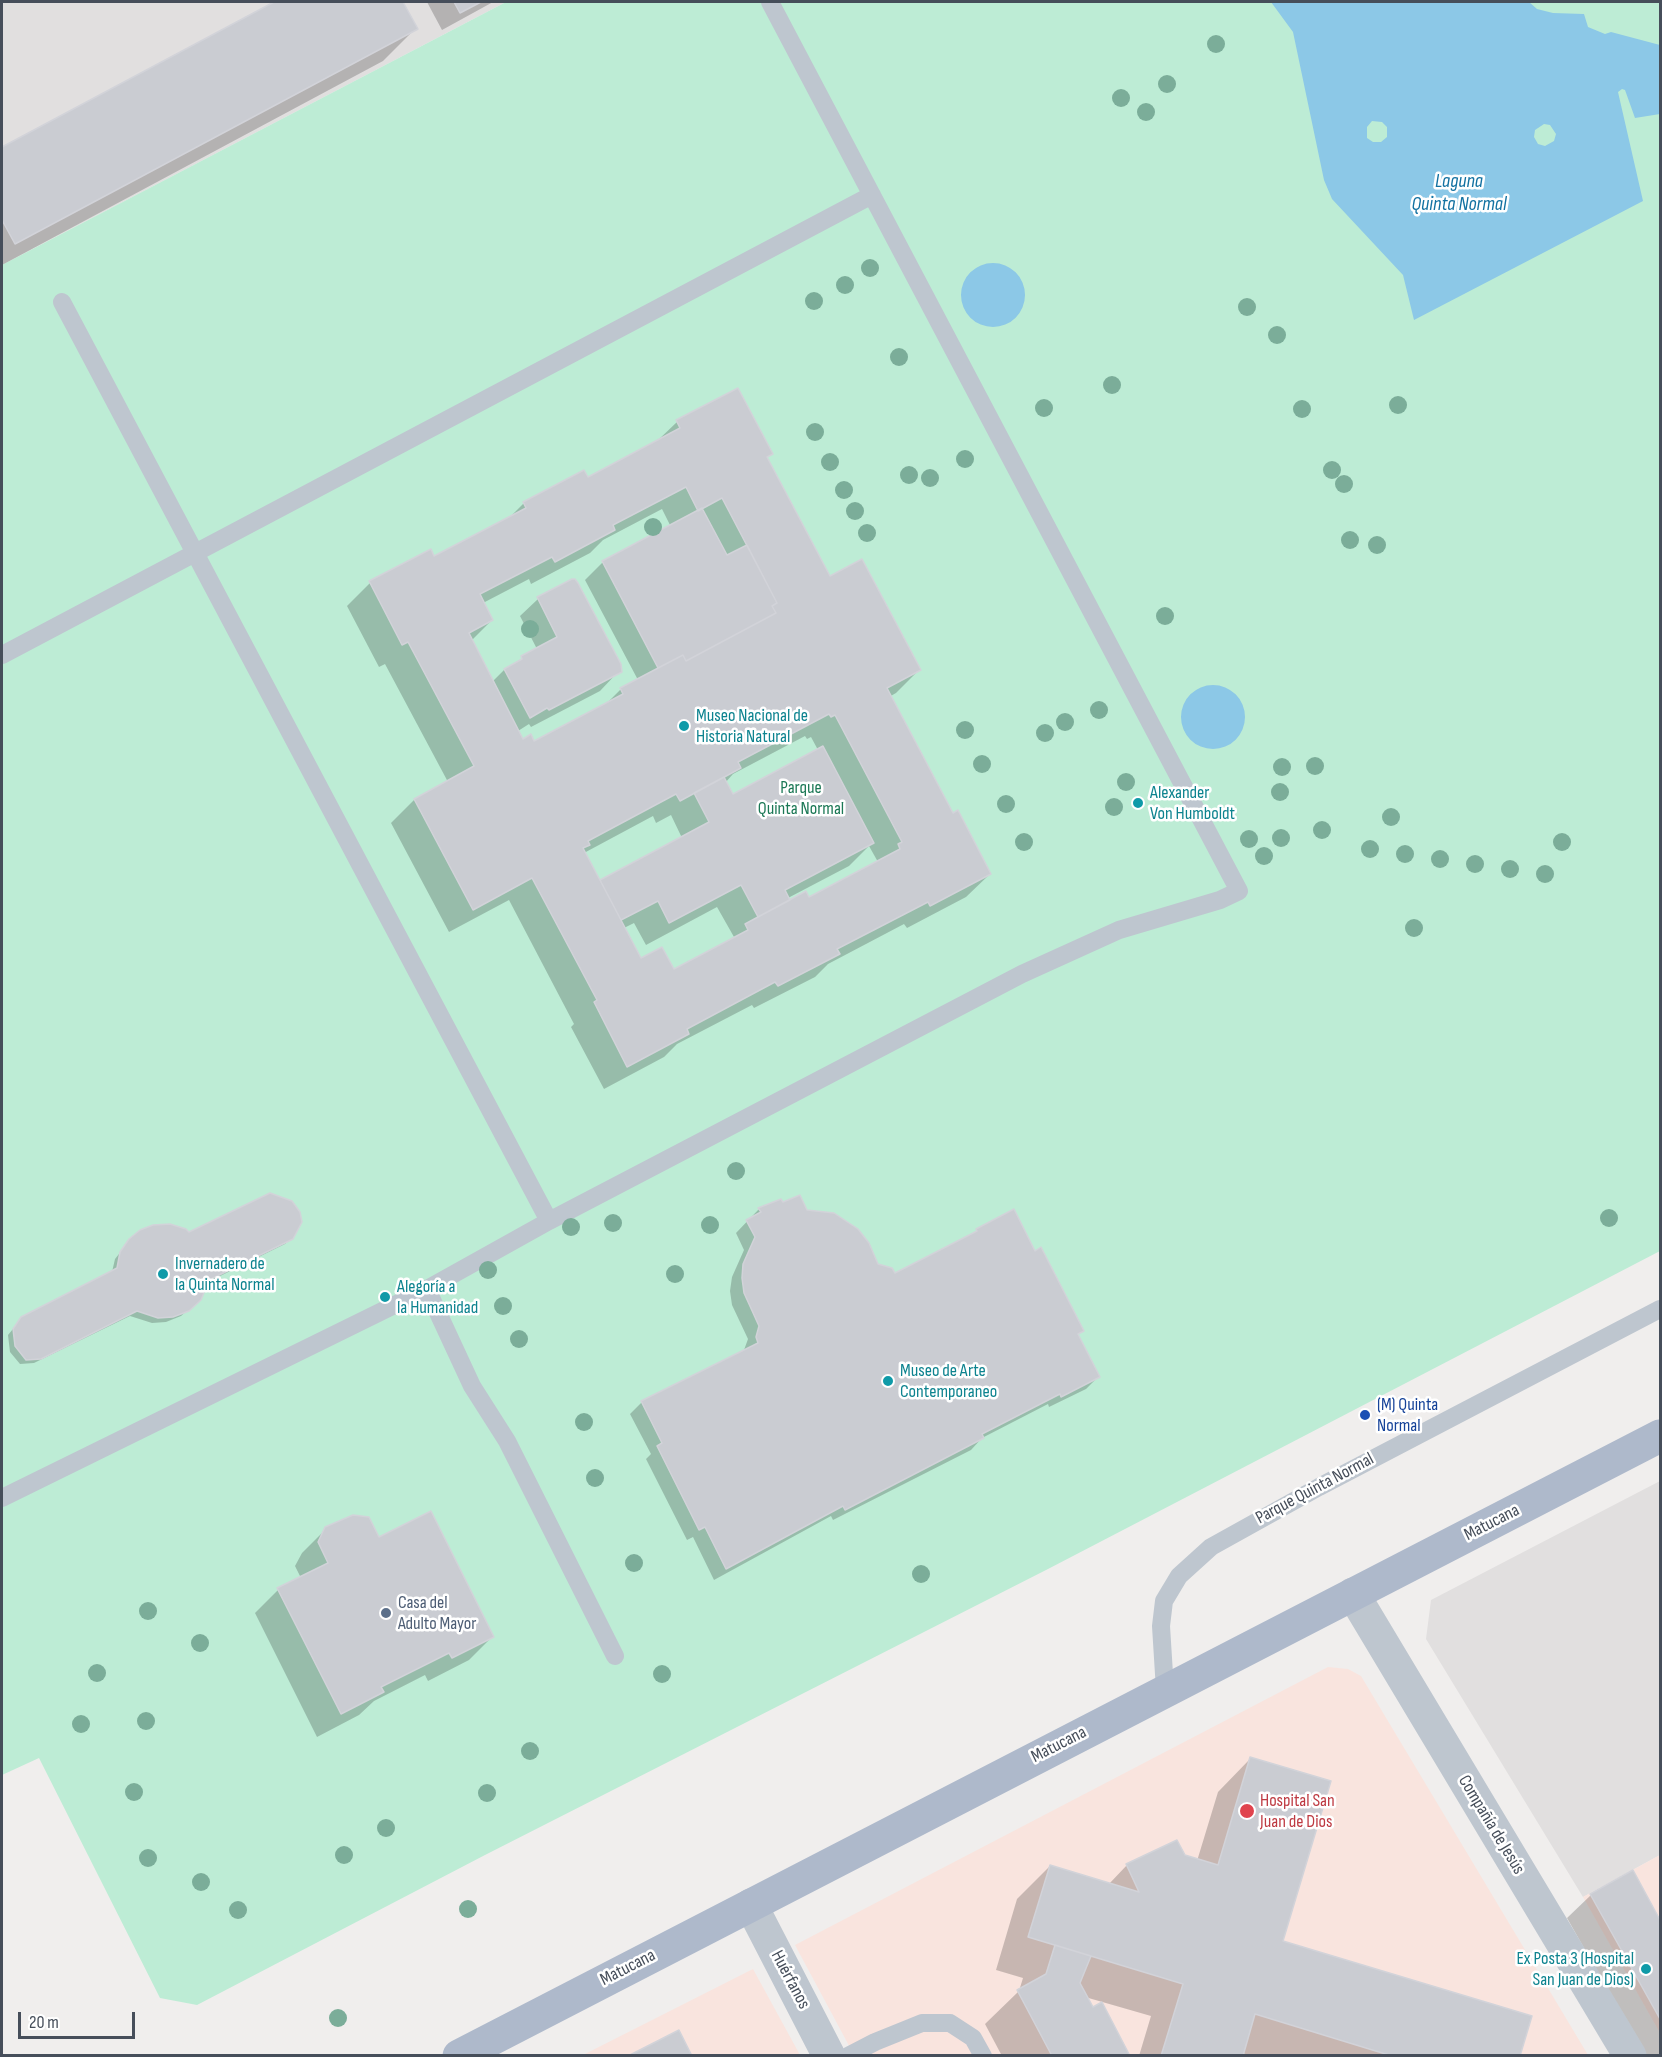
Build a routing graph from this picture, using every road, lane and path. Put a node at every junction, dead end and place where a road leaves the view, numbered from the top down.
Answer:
1 (770, 2) edge
2 (872, 195) junction
3 (62, 302) dead end
4 (195, 553) junction
5 (2, 655) edge
6 (549, 1221) junction
7 (427, 1289) junction
8 (1660, 1308) edge
9 (1660, 1436) edge
10 (2, 1498) edge
11 (1353, 1594) junction
12 (615, 1656) dead end
13 (1165, 1690) junction
14 (751, 1905) junction
15 (459, 2055) edge
16 (829, 2055) edge
17 (848, 2055) edge
18 (982, 2055) edge
19 (1630, 2055) edge

1 - 2 lane
2 - 4 lane
2 - 6 lane
3 - 4 lane
4 - 5 lane
4 - 6 lane
6 - 7 lane
7 - 10 lane
7 - 12 lane
8 - 13 lane, Parque Quinta Normal
9 - 11 main road, Matucana
11 - 13 main road, Matucana
11 - 19 street, Compañía de Jesús
13 - 14 main road, Matucana
14 - 15 main road, Matucana
14 - 16 street, Huérfanos
17 - 18 lane

